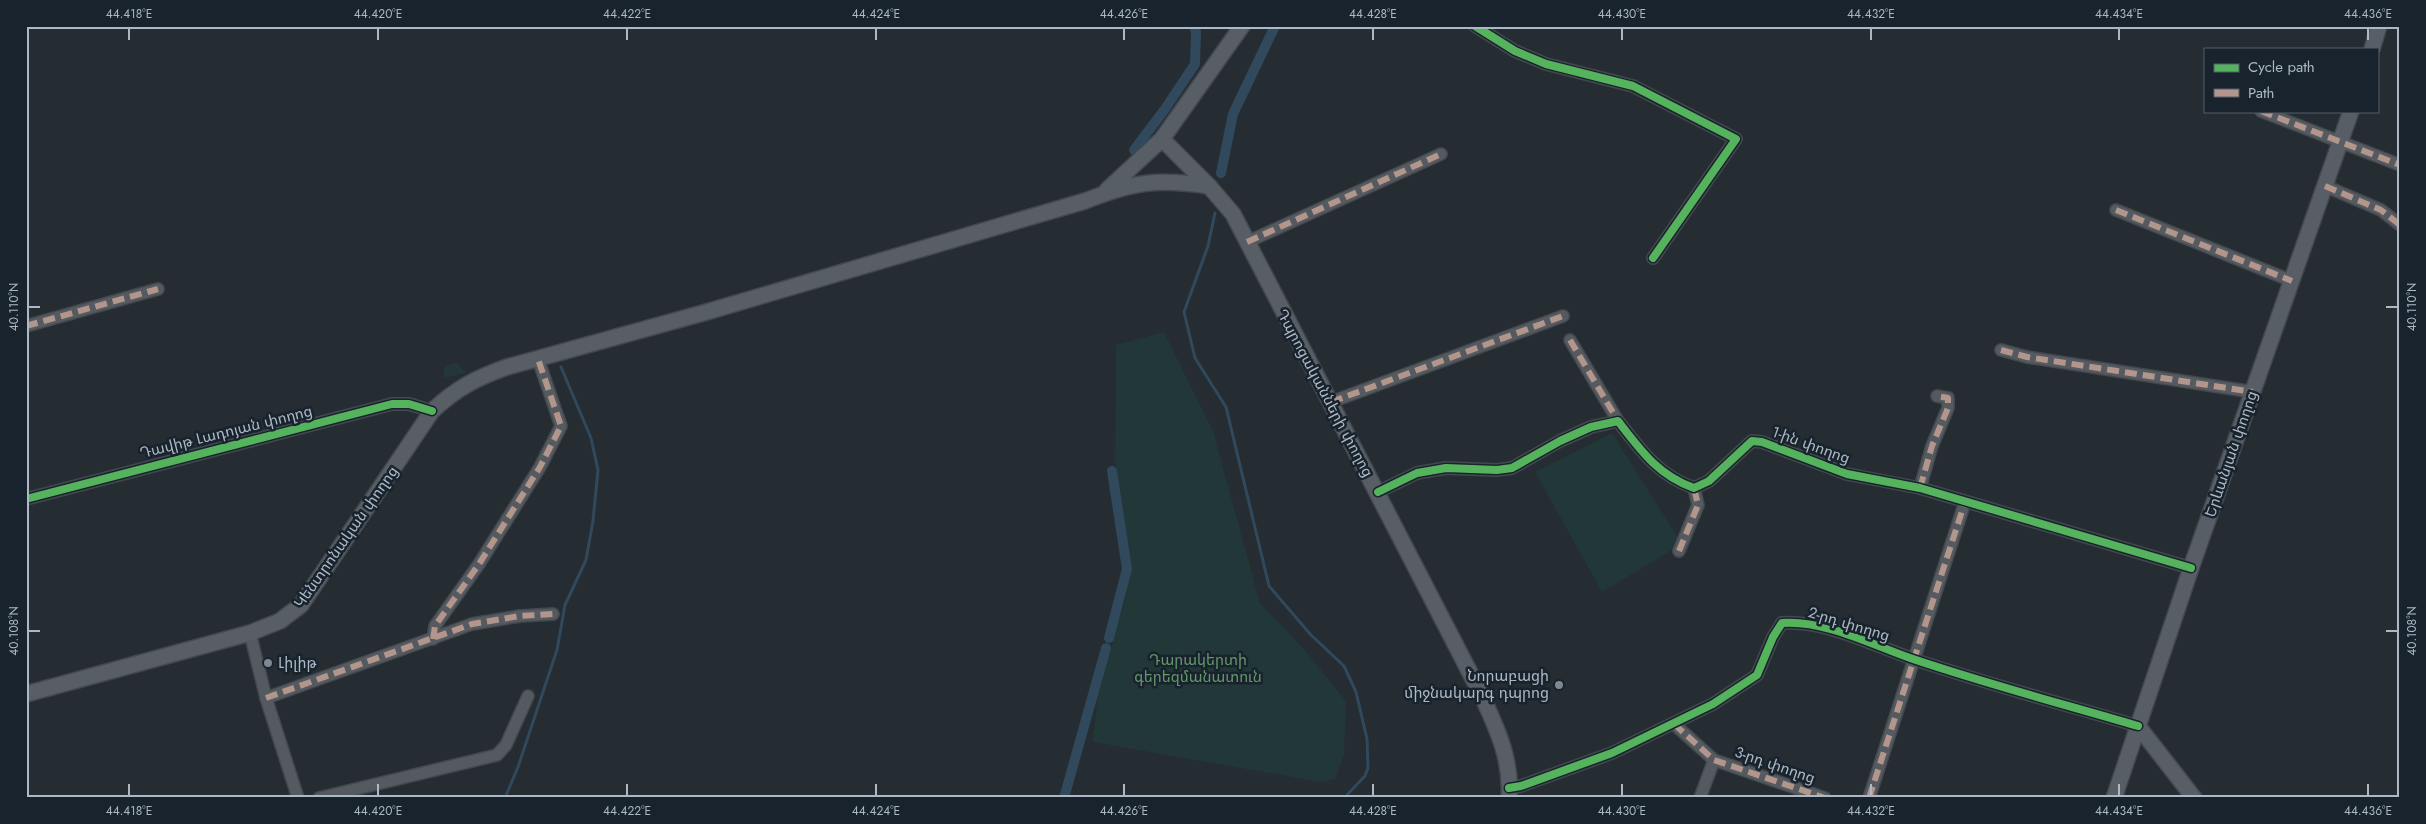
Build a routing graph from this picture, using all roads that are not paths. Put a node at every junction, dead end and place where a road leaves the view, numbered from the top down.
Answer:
1 (1242, 26) edge
2 (1476, 26) edge
3 (2379, 26) edge
4 (2372, 48) edge
5 (2263, 112) edge
6 (2351, 112) edge
7 (1162, 139) junction
8 (2340, 143) junction
9 (1440, 154) dead end
10 (2400, 165) edge
11 (1209, 186) junction
12 (2325, 186) junction
13 (1102, 194) junction
14 (2116, 210) dead end
15 (2400, 225) edge
16 (1247, 242) junction
17 (1653, 258) dead end
18 (2292, 281) junction
19 (158, 289) dead end
20 (1563, 316) dead end
21 (26, 326) edge
22 (1570, 340) dead end
23 (2001, 350) dead end
24 (538, 359) junction
25 (2254, 392) junction
26 (1937, 396) dead end
27 (1331, 402) junction
28 (432, 411) junction
29 (1618, 421) junction
30 (1694, 488) junction
31 (1920, 488) junction
32 (1378, 492) junction
33 (26, 499) edge
34 (1965, 502) junction
35 (1679, 551) dead end
36 (2191, 568) junction
37 (553, 614) dead end
38 (250, 633) junction
39 (433, 639) junction
40 (1914, 659) junction
41 (26, 694) edge
42 (528, 696) dead end
43 (266, 698) junction
44 (1674, 724) junction
45 (2138, 726) junction
46 (1714, 760) junction
47 (1509, 793) edge
48 (298, 798) edge
49 (319, 798) edge
50 (1700, 798) edge
51 (1825, 798) edge
52 (1869, 798) edge
53 (2114, 798) edge
54 (2194, 798) edge

1 - 7 main road
2 - 17 street
3 - 4 main road
5 - 8 street
6 - 8 main road, Երևանյան փողոց
7 - 11 main road, Դպրոցականների փողոց
7 - 13 main road
8 - 10 street
8 - 12 main road, Երևանյան փողոց
9 - 16 street
11 - 13 main road, Կենտրոնական փողոց
11 - 16 main road, Դպրոցականների փողոց
12 - 15 street
12 - 18 main road, Երևանյան փողոց
13 - 24 main road, Կենտրոնական փողոց
14 - 18 street
16 - 27 main road, Դպրոցականների փողոց
18 - 25 main road, Երևանյան փողոց
19 - 21 street
20 - 27 street
22 - 29 street
23 - 25 street
24 - 28 main road, Կենտրոնական փողոց
24 - 39 street
25 - 36 main road, Երևանյան փողոց
26 - 31 street
27 - 32 main road, Դպրոցականների փողոց
28 - 33 street, Դավիթ Լադոյան փողոց
28 - 38 main road, Կենտրոնական փողոց
29 - 30 street
29 - 32 street
30 - 31 street, 1-ին փողոց
30 - 35 street
31 - 34 street, 1-ին փողոց
32 - 47 main road, Դպրոցականների փողոց
34 - 36 street, 1-ին փողոց
34 - 40 street
36 - 45 main road, Երևանյան փողոց
37 - 39 street
38 - 41 main road, Կենտրոնական փողոց
38 - 43 street
39 - 43 street
40 - 44 street, 2-րդ փողոց
40 - 45 street, 2-րդ փողոց
40 - 52 street
42 - 49 street
43 - 48 street
44 - 46 street
44 - 47 street, 2-րդ փողոց
45 - 53 main road, Երևանյան փողոց
45 - 54 main road
46 - 50 street
46 - 51 street, 3-րդ փողոց

